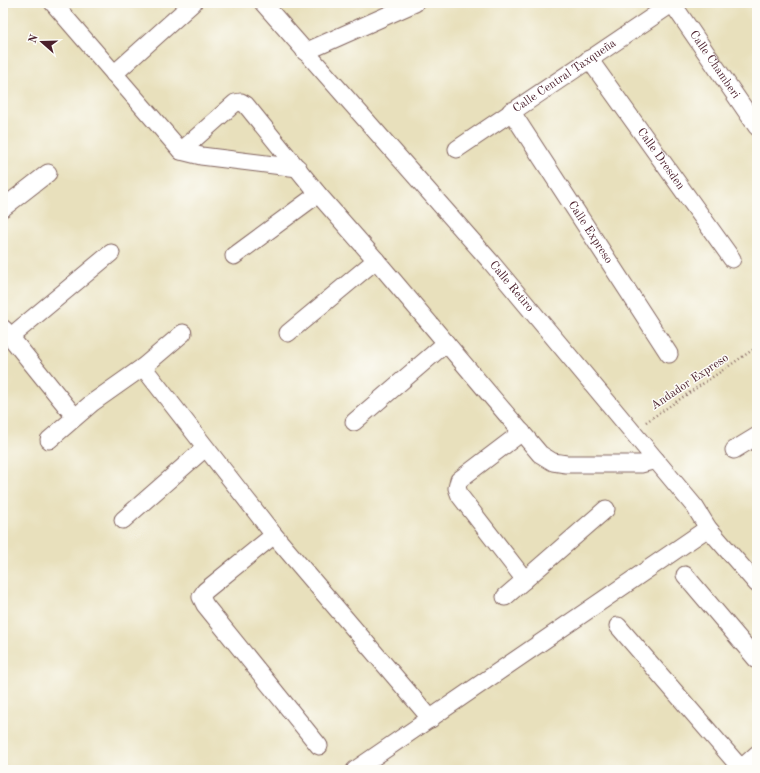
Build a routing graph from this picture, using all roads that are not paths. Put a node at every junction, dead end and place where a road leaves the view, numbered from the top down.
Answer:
1 (53, 3) edge
2 (194, 3) edge
3 (263, 3) edge
4 (415, 3) edge
5 (672, 3) edge
6 (305, 52) junction
7 (590, 58) junction
8 (114, 74) junction
9 (511, 111) junction
10 (757, 127) edge
11 (457, 149) dead end
12 (181, 151) junction
13 (298, 168) junction
14 (48, 173) dead end
15 (318, 194) junction
16 (6, 199) edge
17 (111, 252) dead end
18 (234, 256) dead end
19 (732, 259) dead end
20 (376, 260) junction
21 (7, 333) edge
22 (183, 333) dead end
23 (288, 333) dead end
24 (446, 343) junction
25 (669, 354) dead end
26 (143, 367) junction
27 (75, 417) junction
28 (354, 422) dead end
29 (522, 432) junction
30 (757, 436) edge
31 (48, 440) dead end
32 (205, 448) junction
33 (734, 450) dead end
34 (656, 460) junction
35 (606, 509) dead end
36 (123, 520) dead end
37 (708, 528) junction
38 (274, 535) junction
39 (685, 576) dead end
40 (525, 580) junction
41 (757, 584) edge
42 (505, 597) dead end
43 (618, 626) dead end
44 (757, 660) edge
45 (431, 719) junction
46 (319, 746) dead end
47 (757, 754) edge
48 (355, 770) edge

1 - 8 street
2 - 8 street
3 - 6 street, Calle Retiro
4 - 6 street
5 - 7 street, Calle Central Taxqueña
5 - 10 street, Calle Chamberi
6 - 34 street, Calle Retiro
7 - 9 street, Calle Central Taxqueña
7 - 19 street, Calle Dresden
8 - 12 street
9 - 11 street, Calle Central Taxqueña
9 - 25 street, Calle Expreso
12 - 13 street
12 - 13 street
13 - 15 street
14 - 16 street
15 - 18 street
15 - 20 street
17 - 21 street
20 - 23 street
20 - 24 street
21 - 27 street
22 - 26 street
24 - 28 street
24 - 29 street
26 - 27 street
26 - 32 street
27 - 31 street
29 - 34 street
29 - 40 street
30 - 33 street
32 - 36 street
32 - 38 street
34 - 37 street, Calle Retiro
35 - 40 street
37 - 41 street, Calle Retiro
37 - 45 street
38 - 45 street
38 - 46 street
39 - 44 street
40 - 42 street
43 - 47 street
45 - 48 street

